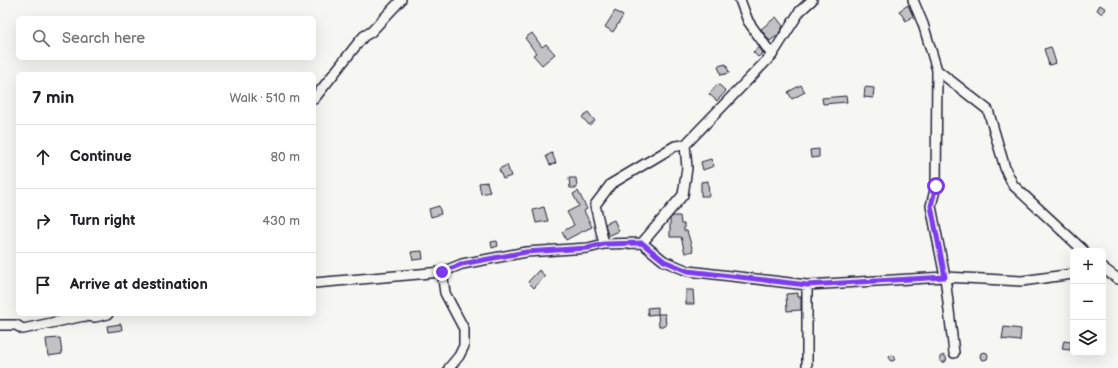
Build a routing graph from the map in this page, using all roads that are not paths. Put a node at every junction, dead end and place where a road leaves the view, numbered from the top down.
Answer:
1 (401, 0) edge
2 (740, 0) edge
3 (812, 0) edge
4 (913, 0) edge
5 (772, 55) junction
6 (937, 70) junction
7 (316, 96) edge
8 (685, 145) junction
9 (642, 243) junction
10 (604, 244) junction
11 (1081, 248) edge
12 (1106, 270) edge
13 (442, 272) junction
14 (1070, 274) edge
15 (945, 277) junction
16 (1118, 279) edge
17 (316, 283) edge
18 (807, 285) junction
19 (84, 316) edge
20 (84, 316) edge
21 (99, 316) edge
22 (0, 325) edge
23 (954, 353) dead end
24 (450, 368) edge
25 (807, 368) edge

1 - 7 street
2 - 5 street
3 - 5 street
4 - 6 street
5 - 8 street
6 - 11 street
6 - 15 street
8 - 9 street
8 - 10 street
9 - 10 street
9 - 18 street
10 - 13 street
12 - 16 street
13 - 17 street
13 - 24 street
14 - 15 street
15 - 18 street
15 - 23 street
18 - 25 street
19 - 21 street
20 - 22 street

